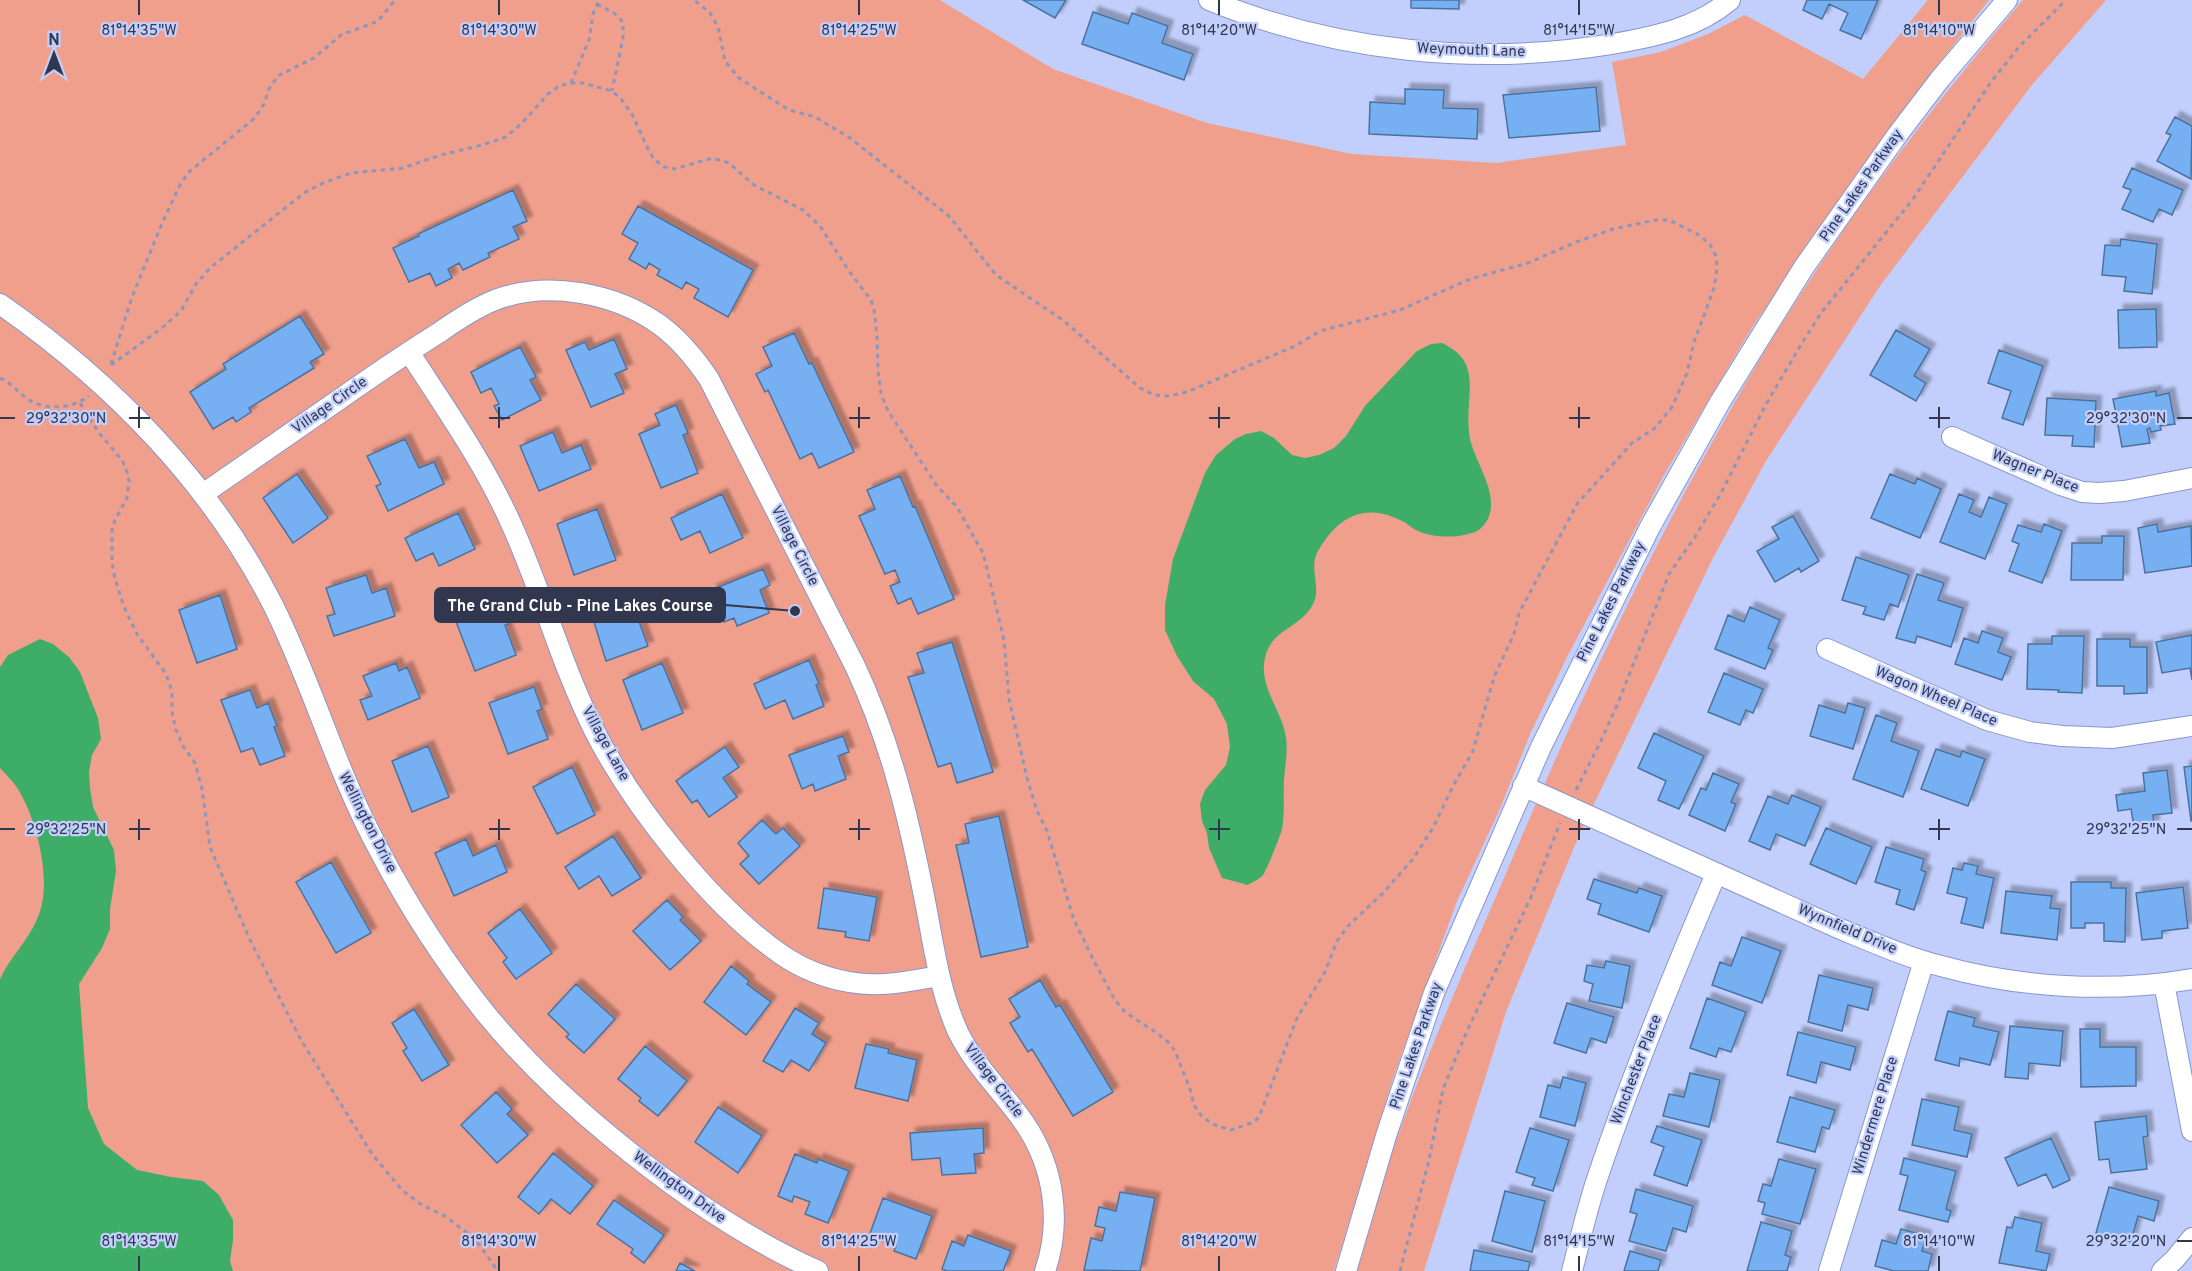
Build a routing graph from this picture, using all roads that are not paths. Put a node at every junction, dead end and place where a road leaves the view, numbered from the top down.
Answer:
1 (1209, 0) edge
2 (1730, 0) edge
3 (2007, 0) edge
4 (0, 304) edge
5 (409, 352) junction
6 (1952, 437) dead end
7 (2192, 478) edge
8 (203, 494) junction
9 (1827, 649) dead end
10 (2192, 726) edge
11 (1523, 786) junction
12 (1716, 874) junction
13 (1924, 961) junction
14 (939, 976) junction
15 (2192, 979) edge
16 (2164, 983) junction
17 (2192, 1131) edge
18 (2192, 1238) edge
19 (818, 1271) edge
20 (1045, 1271) edge
21 (1346, 1271) edge
22 (1572, 1271) edge
23 (1829, 1271) edge
24 (2162, 1271) edge

1 - 2 street, Weymouth Lane
3 - 11 street, Pine Lakes Parkway
4 - 8 street, Wellington Drive
5 - 8 street, Village Circle
5 - 14 street, Village Lane
5 - 14 street, Village Circle
6 - 7 street, Wagner Place
8 - 19 street, Wellington Drive
9 - 10 street, Wagon Wheel Place
11 - 12 street, Wynnfield Drive
11 - 21 street, Pine Lakes Parkway
12 - 13 street, Wynnfield Drive
12 - 22 street, Winchester Place
13 - 16 street, Wynnfield Drive
13 - 23 street, Windermere Place
14 - 20 street, Village Circle
15 - 16 street, Wynnfield Drive
16 - 17 street
18 - 24 street

